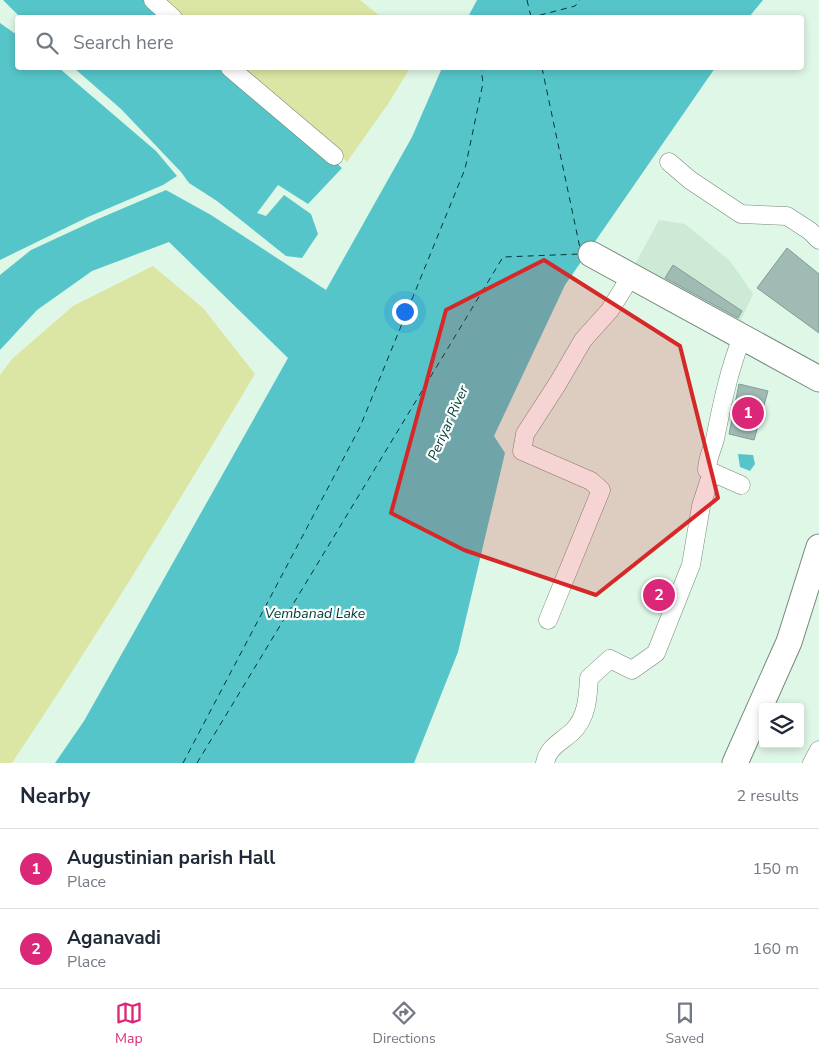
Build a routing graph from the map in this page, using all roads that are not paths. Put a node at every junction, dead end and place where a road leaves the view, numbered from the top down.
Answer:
1 (153, 0) edge
2 (169, 15) edge
3 (232, 70) edge
4 (334, 156) dead end
5 (669, 162) dead end
6 (819, 240) edge
7 (591, 254) dead end
8 (631, 276) junction
9 (742, 337) junction
10 (819, 378) edge
11 (712, 472) junction
12 (741, 485) dead end
13 (819, 547) edge
14 (548, 620) dead end
15 (819, 750) edge
16 (545, 763) edge
17 (735, 763) edge
18 (812, 763) edge

1 - 2 street
3 - 4 street
5 - 6 street
7 - 8 street
8 - 9 street
8 - 14 street
9 - 10 street
9 - 11 street
11 - 12 street
11 - 16 street
13 - 17 street
15 - 18 street

